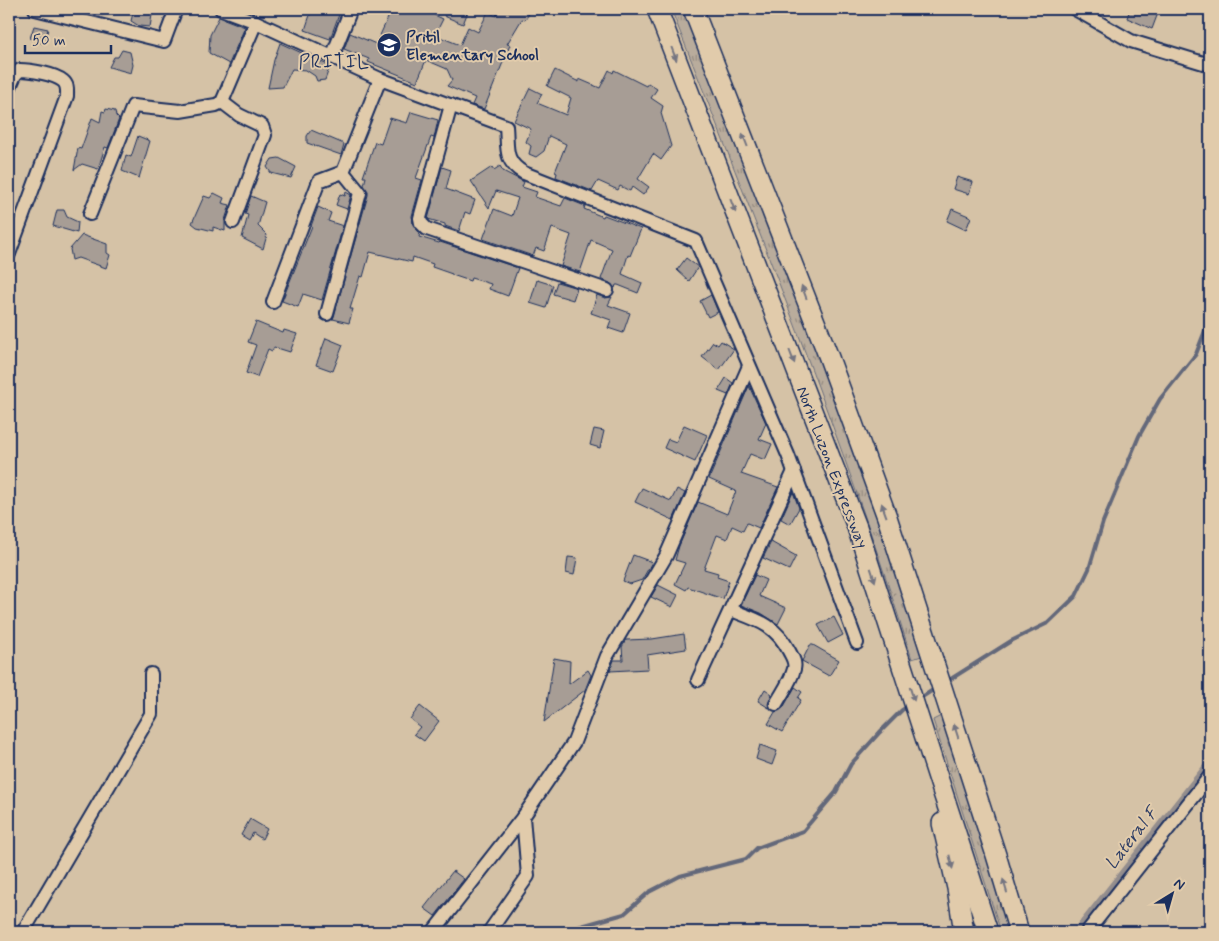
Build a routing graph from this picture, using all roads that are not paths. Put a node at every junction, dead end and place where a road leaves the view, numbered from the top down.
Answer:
1 (35, 9) edge
2 (176, 9) edge
3 (221, 9) edge
4 (350, 9) edge
5 (657, 9) edge
6 (693, 9) edge
7 (1074, 9) edge
8 (256, 22) junction
9 (332, 57) junction
10 (1210, 65) edge
11 (380, 79) junction
12 (9, 89) edge
13 (222, 102) junction
14 (451, 105) junction
15 (343, 172) junction
16 (90, 214) dead end
17 (233, 222) dead end
18 (9, 254) edge
19 (607, 290) dead end
20 (273, 302) dead end
21 (326, 314) dead end
22 (749, 366) junction
23 (794, 471) junction
24 (731, 610) junction
25 (857, 643) dead end
26 (150, 674) dead end
27 (698, 680) dead end
28 (776, 704) dead end
29 (921, 723) junction
30 (1210, 776) edge
31 (523, 817) junction
32 (24, 932) edge
33 (433, 932) edge
34 (489, 932) edge
35 (964, 932) edge
36 (988, 932) edge
37 (1019, 932) edge
38 (1087, 932) edge

1 - 2 street
3 - 8 street
4 - 9 street
5 -> 29 highway, North Luzon Expressway
37 -> 6 highway, North Luzon Expressway
7 - 10 street
8 - 9 street
8 - 13 street
9 - 11 street
11 - 14 street
11 - 15 street
12 - 18 street
13 - 16 street
13 - 17 street
14 - 19 street
14 - 22 street
15 - 20 street
15 - 21 street
22 - 23 street
22 - 31 street
23 - 24 street
23 - 25 street
24 - 27 street
24 - 28 street
26 - 32 street
29 -> 35 highway
29 - 36 highway, North Luzon Expressway
30 - 38 street
31 - 33 street
31 - 34 street

